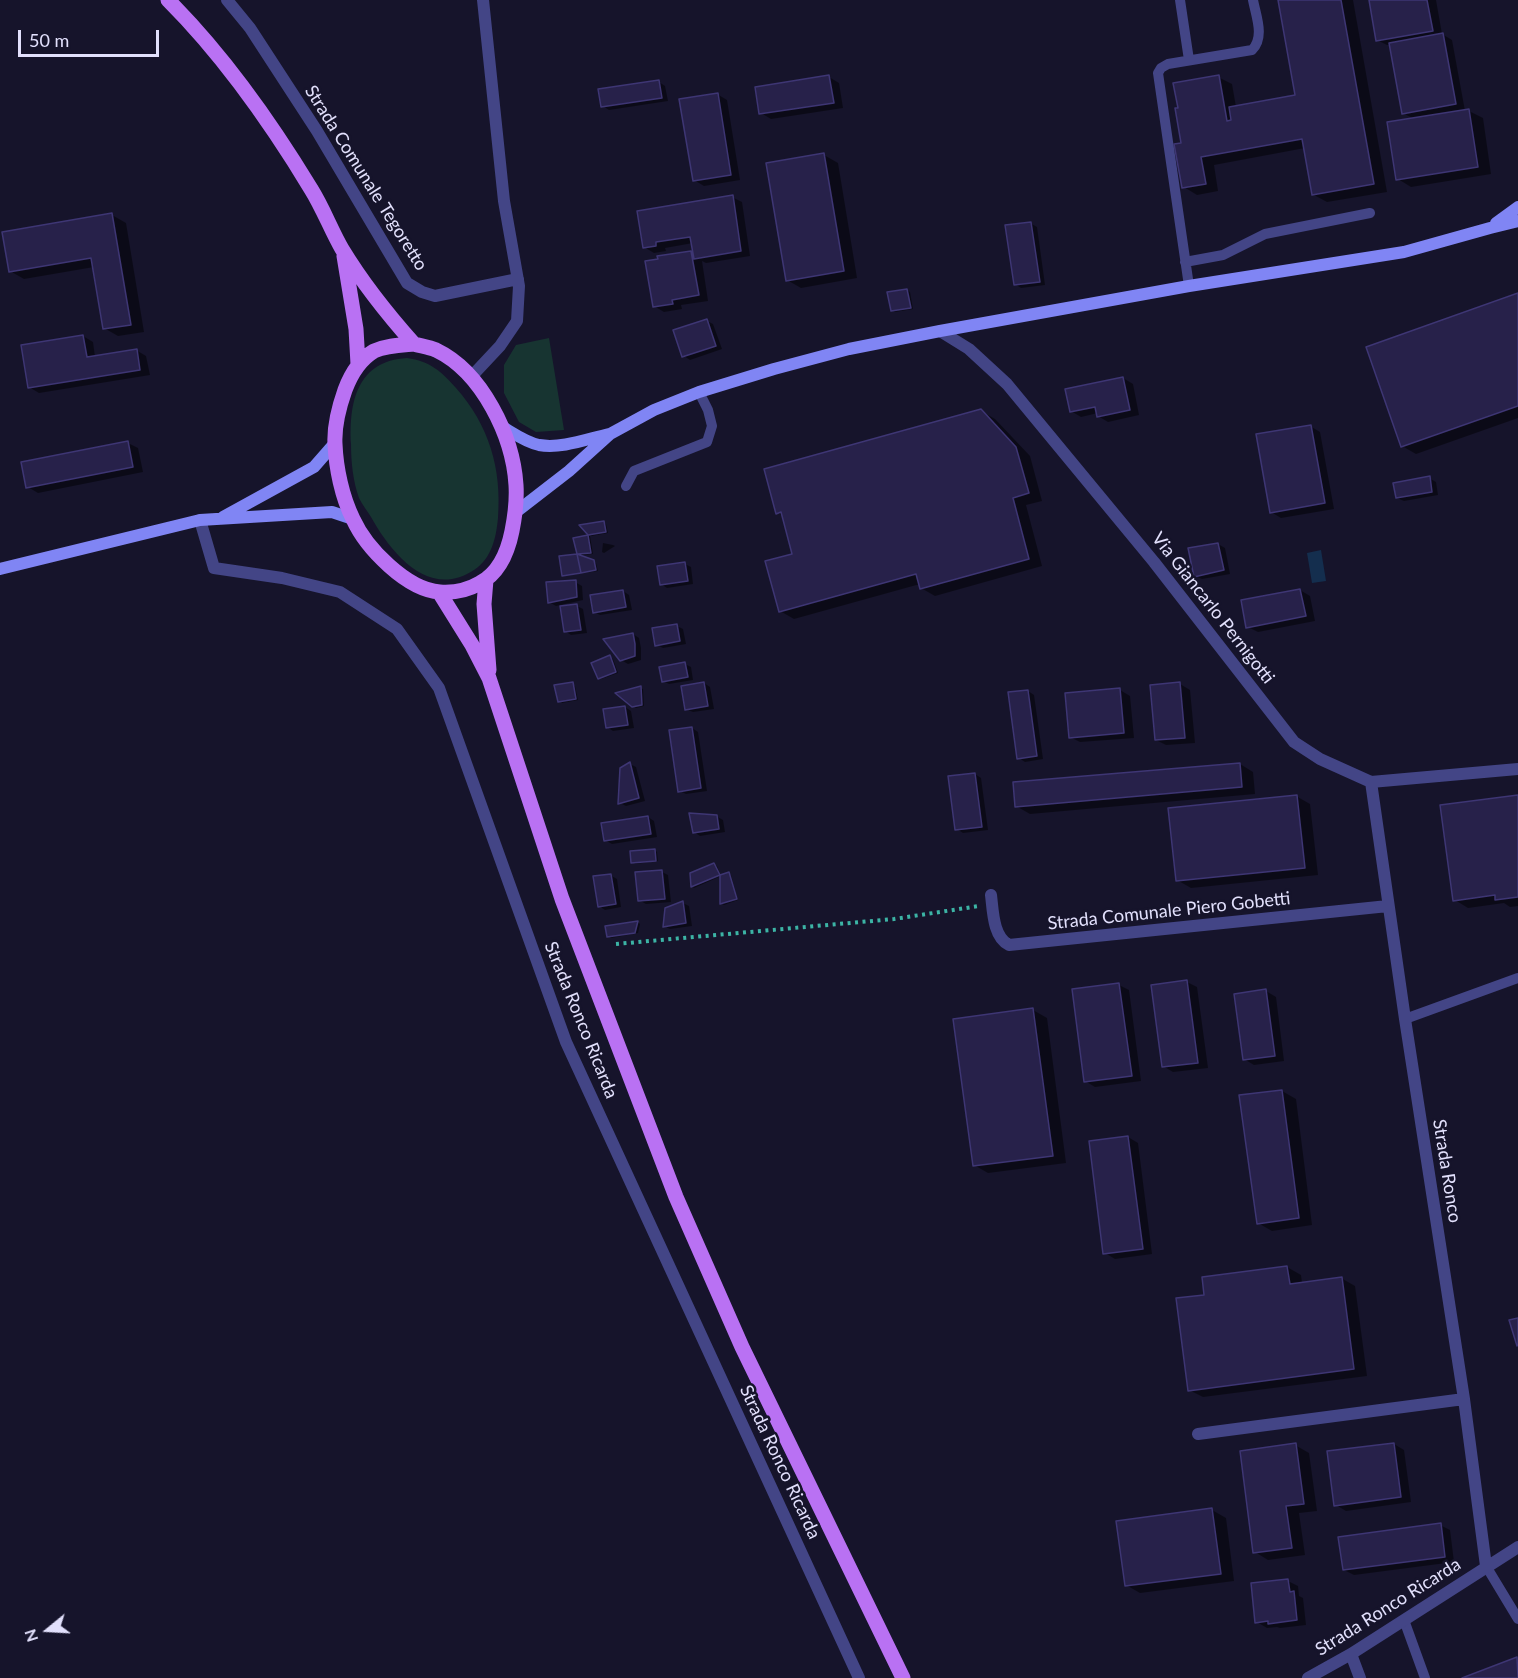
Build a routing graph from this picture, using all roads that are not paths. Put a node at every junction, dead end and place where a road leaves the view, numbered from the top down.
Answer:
1 (168, 0) edge
2 (227, 0) edge
3 (483, 0) edge
4 (1180, 0) edge
5 (1253, 0) edge
6 (1189, 60) junction
7 (1518, 207) edge
8 (1370, 213) dead end
9 (1518, 221) edge
10 (1490, 228) junction
11 (342, 250) junction
12 (1185, 262) junction
13 (518, 279) junction
14 (1189, 286) junction
15 (940, 331) junction
16 (414, 344) junction
17 (358, 364) junction
18 (471, 377) junction
19 (699, 393) junction
20 (501, 426) junction
21 (610, 434) junction
22 (335, 443) junction
23 (626, 486) dead end
24 (516, 512) junction
25 (219, 519) junction
26 (353, 519) junction
27 (200, 520) junction
28 (0, 569) edge
29 (486, 580) junction
30 (439, 592) junction
31 (489, 678) junction
32 (1518, 769) edge
33 (1371, 782) junction
34 (991, 900) road end
35 (1388, 906) junction
36 (1518, 978) edge
37 (1405, 1019) junction
38 (1464, 1399) junction
39 (1198, 1434) dead end
40 (1518, 1547) edge
41 (1486, 1566) junction
42 (1518, 1619) edge
43 (1404, 1620) junction
44 (1351, 1654) junction
45 (859, 1678) edge
46 (903, 1678) edge
47 (1308, 1678) edge
48 (1360, 1678) edge
49 (1425, 1678) edge

1 - 11 main road
2 - 13 street, Strada Comunale Tegoretto
3 - 13 street
4 - 6 lane
5 - 6 lane
6 - 12 lane
7 - 10 main road
8 - 12 lane
9 - 10 main road
10 - 14 main road
11 - 16 main road
11 - 17 main road
12 - 14 lane
13 - 18 street
14 - 15 main road
15 - 19 main road
15 - 33 street, Via Giancarlo Pernigotti
16 - 17 main road
16 - 18 main road
17 - 22 main road
18 - 20 main road
19 - 21 main road
19 - 23 lane
20 - 21 main road
20 - 24 main road
21 - 24 main road
22 - 25 main road
22 - 26 main road
24 - 29 main road
25 - 26 main road
25 - 27 main road
26 - 30 main road
27 - 28 main road
27 - 45 street, Strada Ronco Ricarda
29 - 30 main road
29 - 31 main road
30 - 31 main road
31 - 46 main road
32 - 33 street, Via Giancarlo Pernigotti
33 - 35 street, Strada Ronco
34 - 35 street, Strada Comunale Piero Gobetti
35 - 37 street, Strada Ronco
36 - 37 lane
37 - 38 street, Strada Ronco
38 - 39 street
38 - 41 street, Strada Ronco
40 - 41 street, Strada Ronco Ricarda
41 - 42 lane
41 - 43 street, Strada Ronco Ricarda
43 - 44 street, Strada Ronco Ricarda
43 - 49 lane
44 - 47 street, Strada Ronco Ricarda
44 - 48 street

